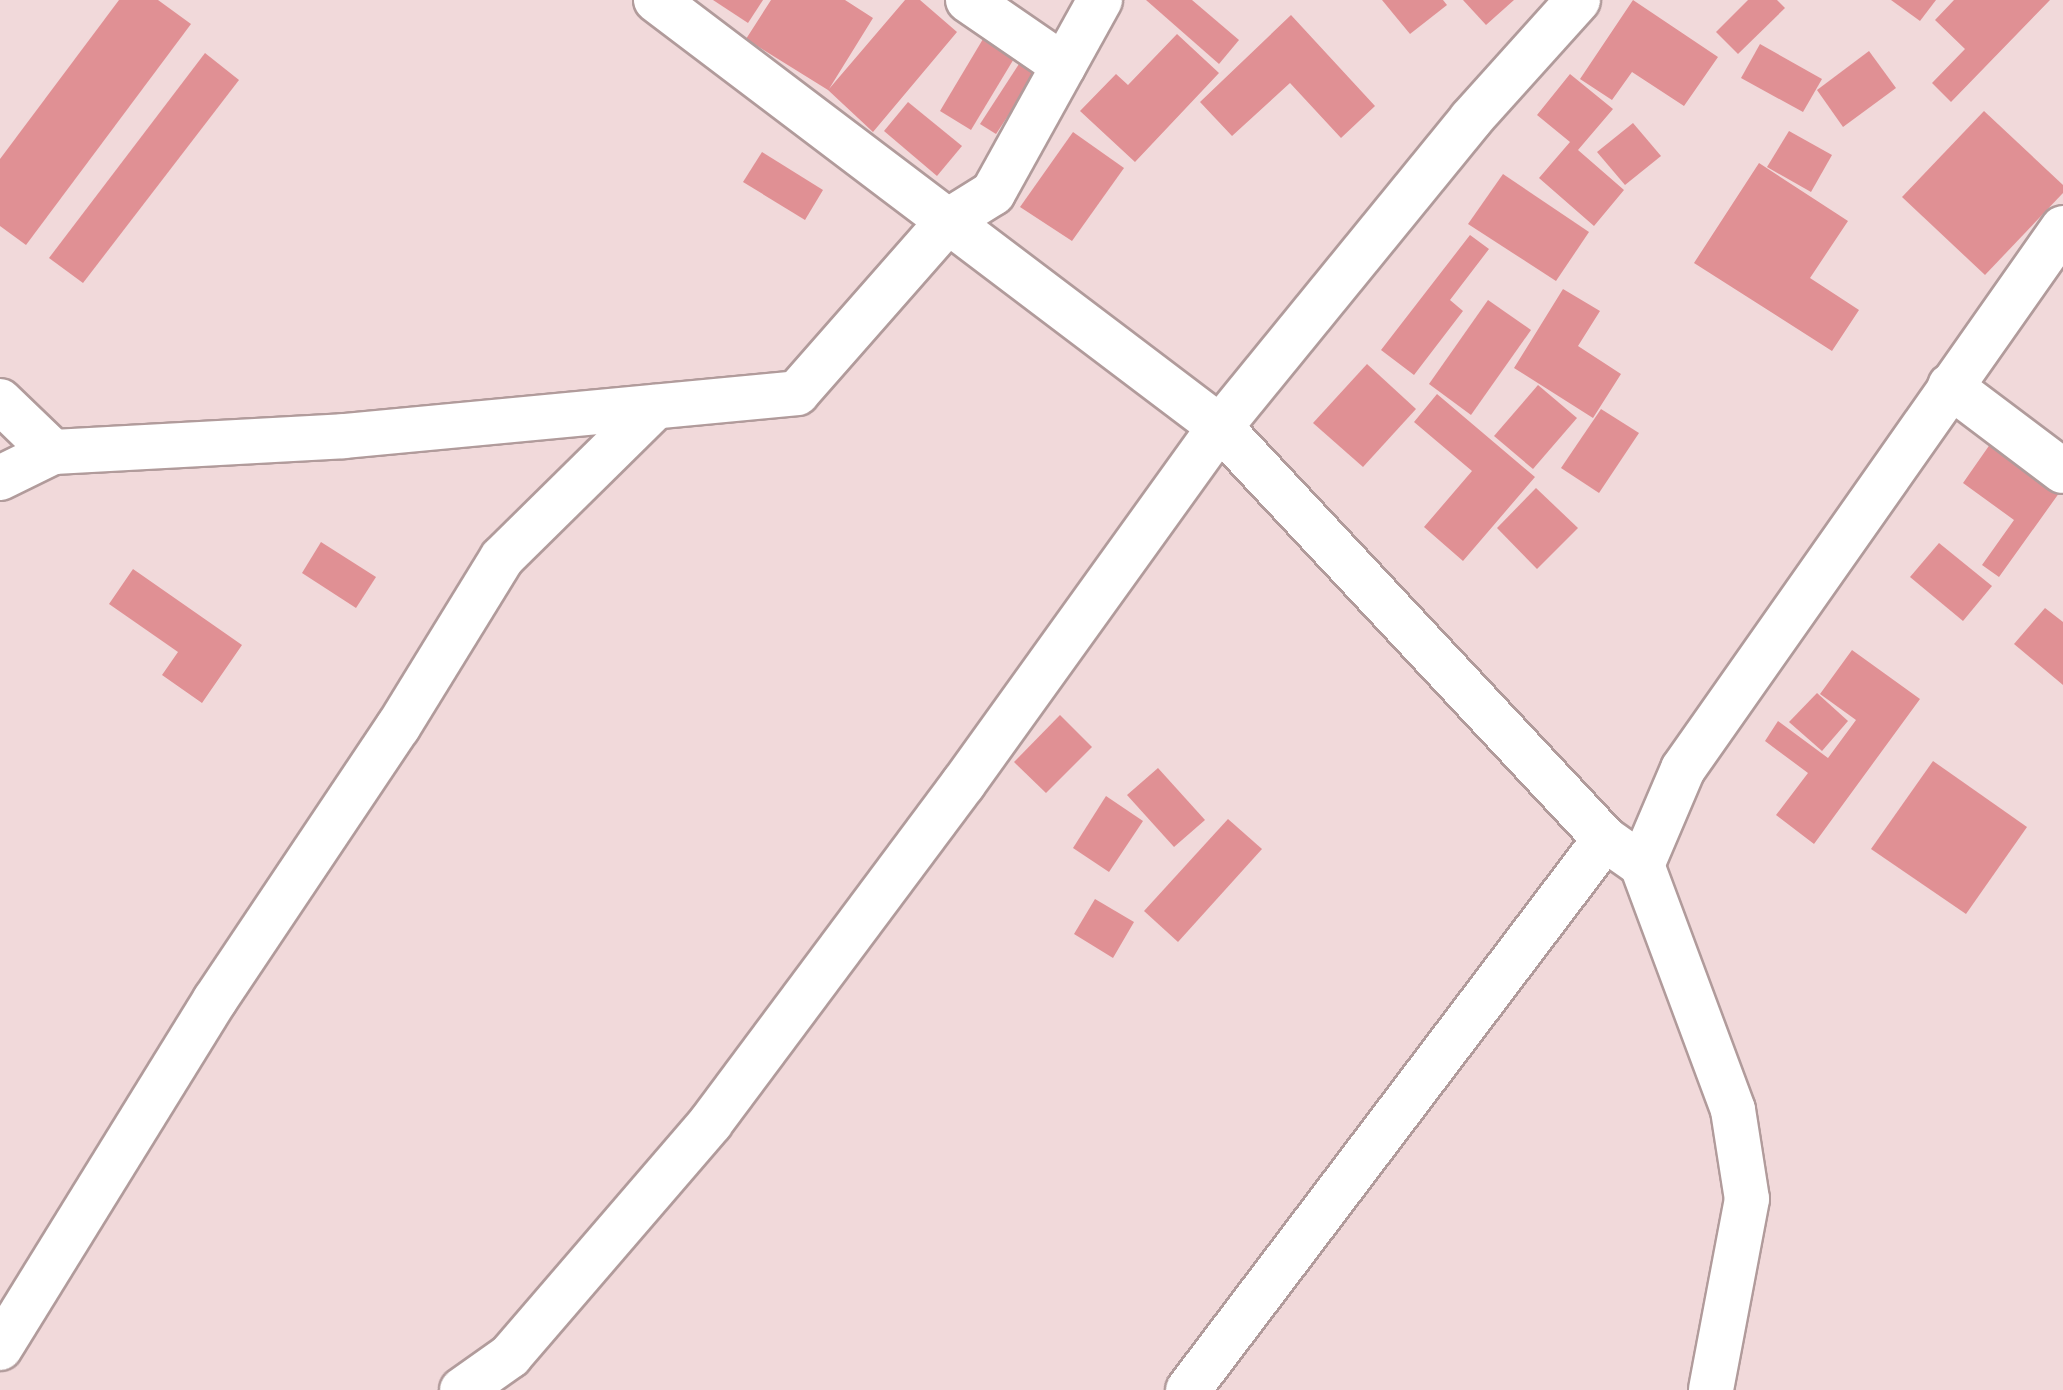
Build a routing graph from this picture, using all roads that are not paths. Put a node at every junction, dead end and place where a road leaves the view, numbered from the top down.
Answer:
1 (656, 0) edge
2 (968, 0) edge
3 (1100, 0) edge
4 (1578, 0) edge
5 (1064, 66) junction
6 (948, 221) junction
7 (2063, 228) edge
8 (1950, 386) junction
9 (0, 401) edge
10 (655, 407) junction
11 (1220, 427) junction
12 (53, 452) junction
13 (2063, 471) edge
14 (0, 478) edge
15 (1605, 839) junction
16 (1642, 865) junction
17 (0, 1348) edge
18 (462, 1390) edge
19 (1188, 1390) edge
20 (1711, 1390) edge

1 - 6 street
2 - 5 street
3 - 5 street
4 - 11 street
5 - 6 street
6 - 10 street
6 - 11 street
7 - 8 street
8 - 13 street
8 - 16 street
9 - 12 street
10 - 12 street
10 - 17 street
11 - 15 street
11 - 18 street
12 - 14 street
15 - 16 street
15 - 19 street
16 - 20 street

